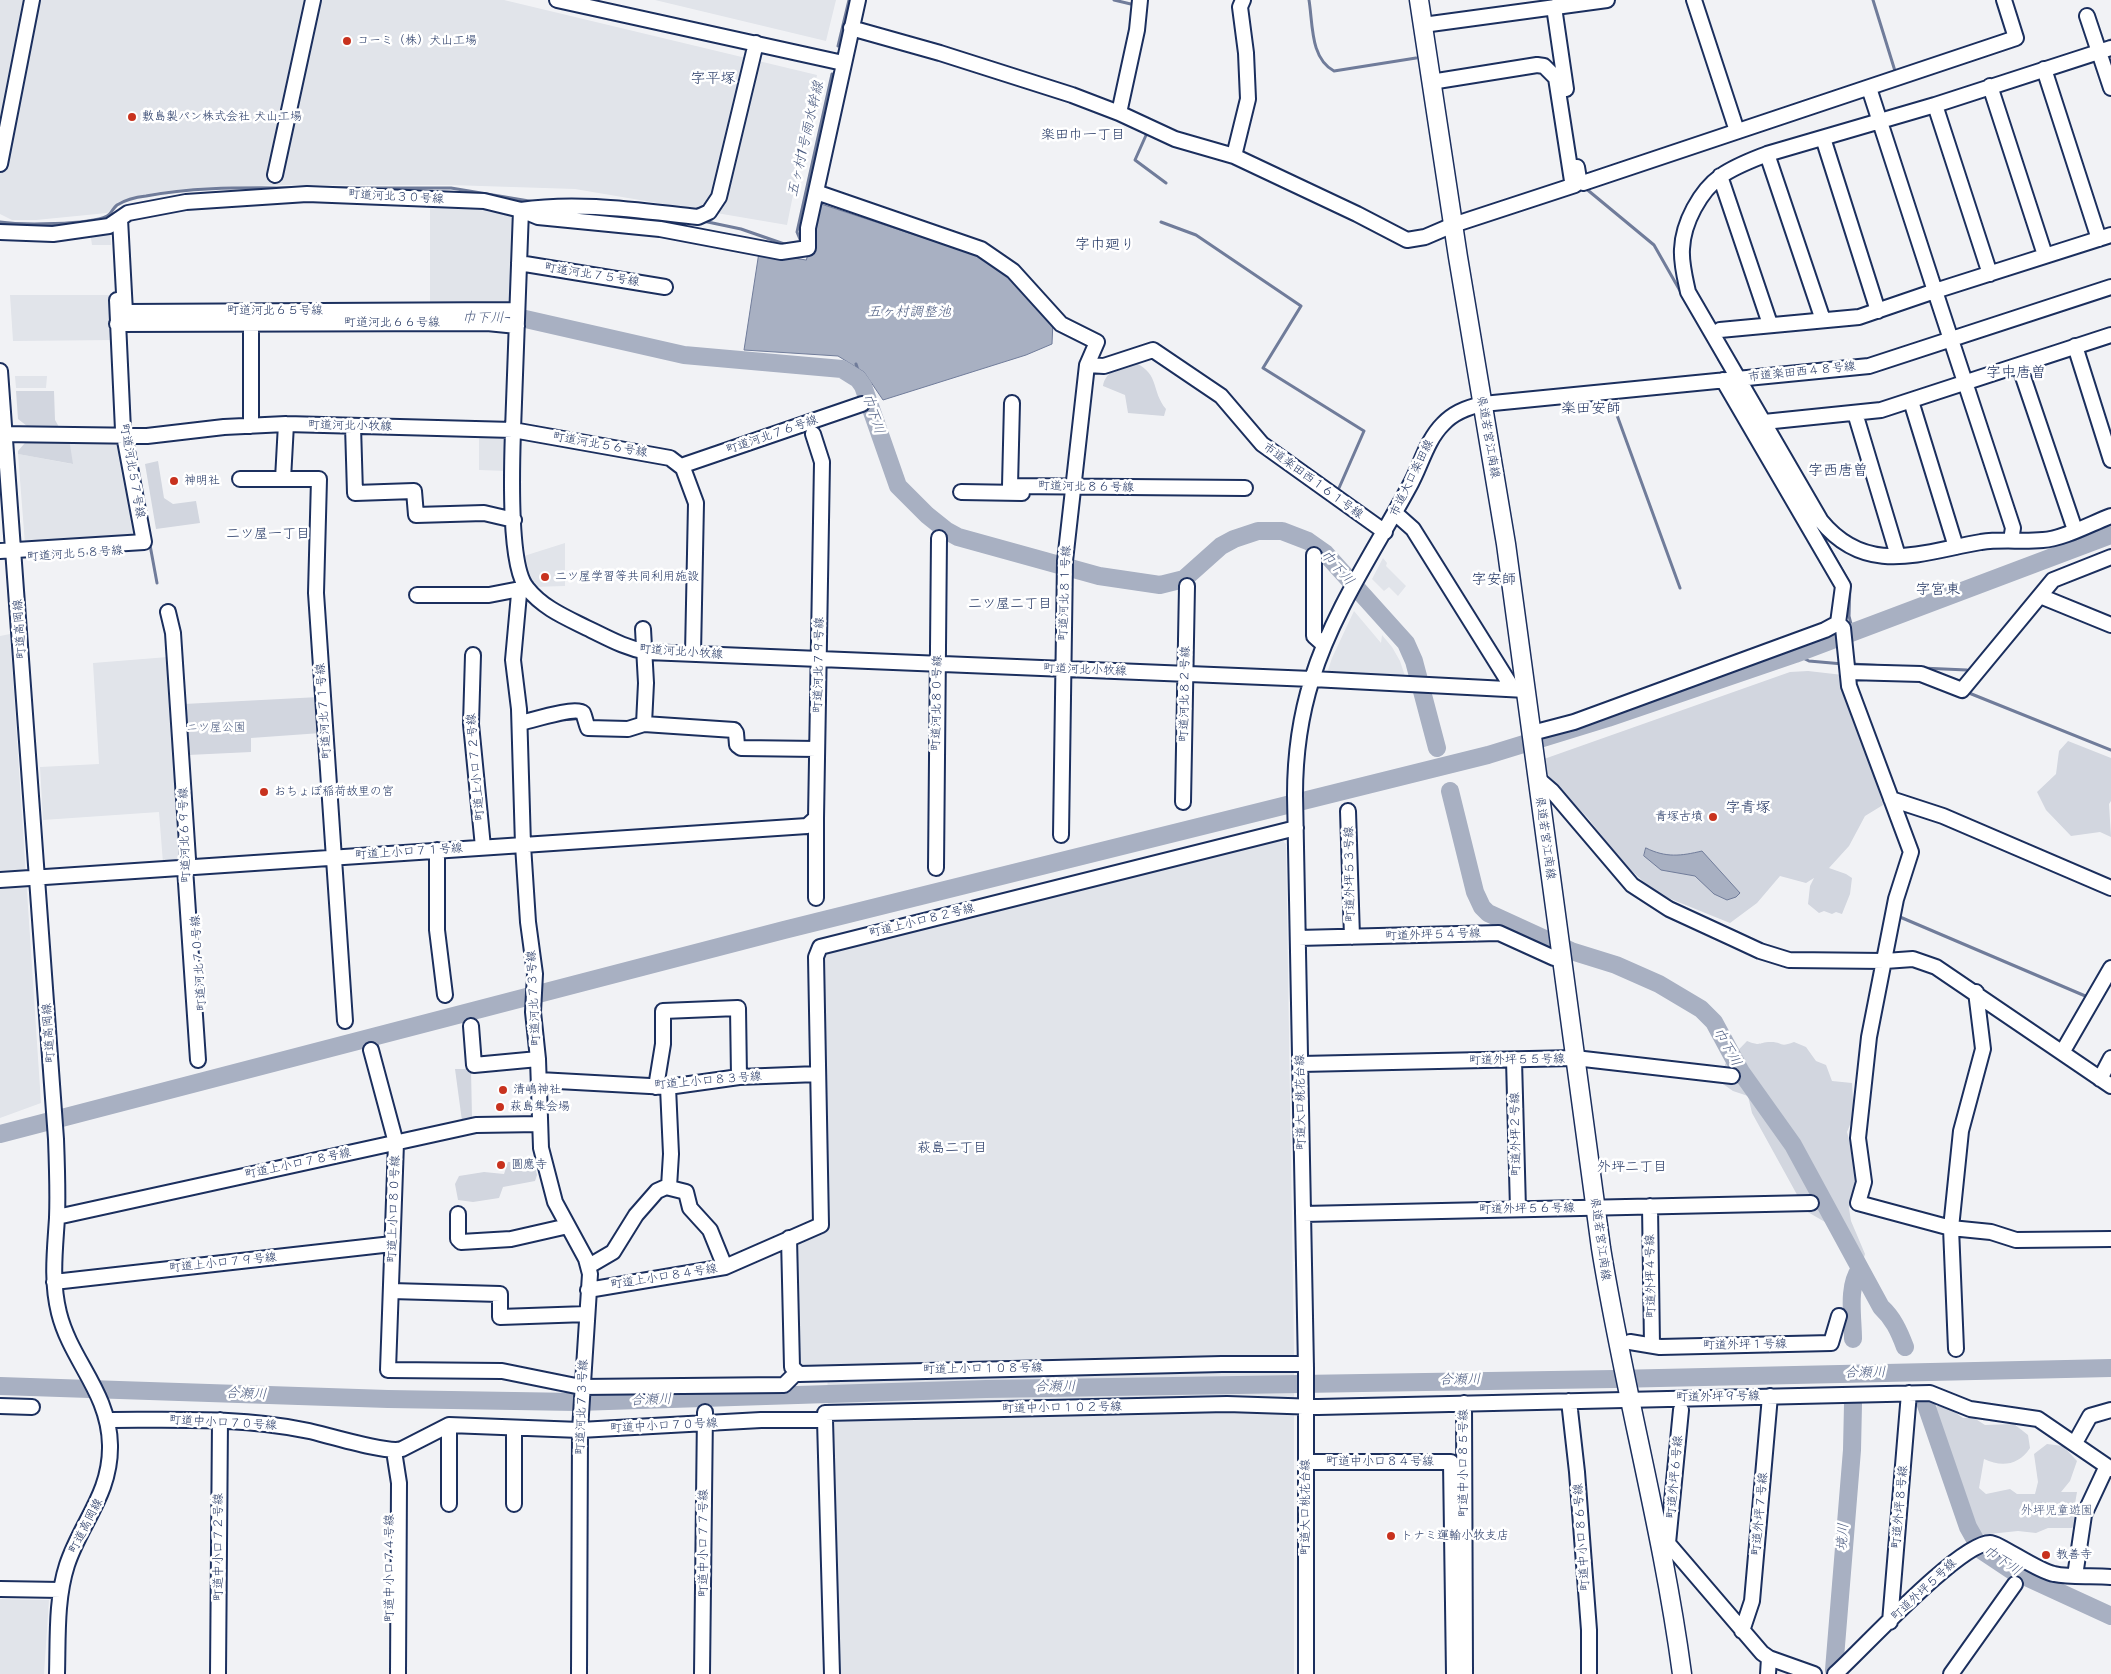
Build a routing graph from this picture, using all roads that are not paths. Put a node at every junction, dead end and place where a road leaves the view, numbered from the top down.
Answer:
1 (32, 0) edge
2 (313, 0) edge
3 (557, 0) edge
4 (858, 0) edge
5 (1140, 0) edge
6 (1243, 0) edge
7 (1419, 0) edge
8 (1607, 0) edge
9 (1694, 0) edge
10 (2004, 0) edge
11 (612, 6) edge
12 (1554, 6) junction
13 (2087, 16) dead end
14 (1423, 25) junction
15 (851, 28) junction
16 (756, 43) junction
17 (2101, 48) edge
18 (843, 63) junction
19 (2044, 69) junction
20 (1431, 82) junction
21 (1990, 86) junction
22 (1869, 88) junction
23 (2111, 88) edge
24 (1935, 105) junction
25 (1119, 113) junction
26 (1878, 121) junction
27 (1737, 130) junction
28 (1823, 138) junction
29 (1767, 154) junction
30 (1234, 156) junction
31 (0, 164) edge
32 (275, 175) dead end
33 (1720, 176) junction
34 (816, 192) junction
35 (521, 210) junction
36 (116, 222) junction
37 (1453, 224) junction
38 (0, 232) edge
39 (2105, 237) edge
40 (2045, 255) junction
41 (519, 262) junction
42 (1990, 274) junction
43 (665, 287) dead end
44 (2111, 287) edge
45 (1935, 292) junction
46 (1878, 310) junction
47 (517, 318) junction
48 (1823, 320) junction
49 (121, 324) junction
50 (251, 324) junction
51 (1770, 324) junction
52 (1714, 334) junction
53 (2111, 335) edge
54 (1952, 339) junction
55 (2075, 346) junction
56 (1087, 365) junction
57 (2019, 365) junction
58 (0, 371) edge
59 (1738, 378) junction
60 (1723, 380) junction
61 (1966, 381) junction
62 (1911, 401) junction
63 (862, 404) dead end
64 (1483, 404) junction
65 (1855, 413) junction
66 (1764, 422) junction
67 (286, 424) junction
68 (251, 426) junction
69 (353, 426) junction
70 (513, 430) junction
71 (2, 434) edge
72 (814, 434) dead end
73 (125, 436) junction
74 (2111, 460) edge
75 (683, 469) junction
76 (240, 478) dead end
77 (283, 479) junction
78 (1073, 490) junction
79 (961, 492) dead end
80 (1245, 492) dead end
81 (1005, 493) junction
82 (1395, 514) junction
83 (2111, 516) edge
84 (514, 520) junction
85 (2076, 530) junction
86 (1385, 532) junction
87 (939, 538) dead end
88 (2011, 540) junction
89 (1376, 547) joint
90 (1956, 547) junction
91 (149, 549) dead end
92 (10, 553) edge
93 (1314, 555) dead end
94 (1898, 556) junction
95 (0, 558) edge
96 (2111, 558) edge
97 (1188, 586) dead end
98 (522, 587) junction
99 (417, 595) dead end
100 (2040, 596) junction
101 (168, 612) dead end
102 (2111, 625) edge
103 (1841, 626) junction
104 (643, 629) dead end
105 (1324, 644) junction
106 (644, 652) junction
107 (693, 654) junction
108 (472, 656) dead end
109 (819, 659) junction
110 (938, 664) junction
111 (1063, 669) junction
112 (1848, 672) junction
113 (1186, 674) junction
114 (1312, 679) junction
115 (1520, 689) junction
116 (520, 724) junction
117 (644, 724) junction
118 (1532, 733) junction
119 (817, 749) junction
120 (1538, 778) junction
121 (1890, 799) junction
122 (1183, 802) dead end
123 (1348, 811) dead end
124 (816, 818) junction
125 (1296, 822) junction
126 (1061, 835) dead end
127 (522, 845) junction
128 (483, 848) junction
129 (437, 850) junction
130 (333, 857) junction
131 (189, 868) junction
132 (936, 868) dead end
133 (38, 877) junction
134 (0, 880) edge
135 (2111, 888) edge
136 (816, 898) dead end
137 (1352, 937) junction
138 (1298, 938) junction
139 (1561, 957) junction
140 (1885, 961) junction
141 (2111, 968) edge
142 (1976, 992) junction
143 (445, 995) dead end
144 (345, 1021) dead end
145 (471, 1026) dead end
146 (371, 1050) dead end
147 (2063, 1051) junction
148 (1575, 1058) junction
149 (2111, 1058) edge
150 (201, 1059) dead end
151 (538, 1059) junction
152 (1517, 1060) junction
153 (1301, 1064) junction
154 (818, 1074) junction
155 (1732, 1076) dead end
156 (739, 1077) junction
157 (539, 1080) junction
158 (2106, 1082) edge
159 (662, 1087) junction
160 (540, 1124) junction
161 (396, 1143) junction
162 (669, 1187) junction
163 (1811, 1203) dead end
164 (1650, 1206) junction
165 (1596, 1208) junction
166 (1521, 1209) junction
167 (458, 1214) dead end
168 (1303, 1214) junction
169 (57, 1217) junction
170 (821, 1225) joint
171 (568, 1226) junction
172 (1951, 1228) junction
173 (789, 1238) junction
174 (2111, 1238) edge
175 (392, 1244) junction
176 (589, 1266) junction
177 (725, 1267) junction
178 (54, 1282) junction
179 (588, 1290) junction
180 (391, 1291) junction
181 (587, 1314) junction
182 (1839, 1316) dead end
183 (1630, 1342) dead end
184 (1652, 1345) junction
185 (1956, 1349) dead end
186 (1306, 1366) junction
187 (796, 1373) junction
188 (581, 1389) junction
189 (1909, 1393) junction
190 (1770, 1396) junction
191 (1629, 1399) junction
192 (1569, 1401) junction
193 (1464, 1403) junction
194 (1306, 1405) junction
195 (0, 1406) edge
196 (32, 1406) dead end
197 (1681, 1410) dead end
198 (2111, 1410) edge
199 (705, 1419) junction
200 (107, 1420) junction
201 (220, 1420) junction
202 (825, 1420) junction
203 (449, 1425) junction
204 (514, 1428) junction
205 (580, 1430) junction
206 (2075, 1443) junction
207 (395, 1457) junction
208 (1306, 1462) junction
209 (2109, 1468) edge
210 (449, 1504) dead end
211 (514, 1504) dead end
212 (1664, 1541) junction
213 (2075, 1576) junction
214 (2111, 1577) edge
215 (2015, 1584) dead end
216 (0, 1589) edge
217 (60, 1590) junction
218 (1890, 1622) junction
219 (1742, 1631) junction
220 (1769, 1658) junction
221 (1836, 1673) edge
222 (57, 1674) edge
223 (218, 1674) edge
224 (389, 1674) edge
225 (398, 1674) edge
226 (579, 1674) edge
227 (702, 1674) edge
228 (832, 1674) edge
229 (1306, 1674) edge
230 (1454, 1674) edge
231 (1464, 1674) edge
232 (1589, 1674) edge
233 (1682, 1674) edge
234 (1768, 1674) edge
235 (1814, 1674) edge
236 (1951, 1674) edge

1 - 31 street
2 - 32 street
3 - 11 street
4 - 15 street
5 - 25 street
6 - 30 street
7 - 14 main road, 県道若宮江南線
8 - 12 street
9 - 27 street
10 - 22 street
11 - 16 street
12 - 14 street
12 - 27 street
13 - 17 street
14 - 20 main road, 県道若宮江南線
15 - 18 street
15 - 25 street
16 - 18 street
16 - 35 street
17 - 19 street
17 - 23 street
18 - 34 street
19 - 21 street
19 - 39 street
20 - 37 main road, 県道若宮江南線
20 - 37 street
21 - 24 street
21 - 40 street
22 - 26 street
22 - 27 street
24 - 26 street
24 - 42 street
25 - 30 street
26 - 28 street
26 - 45 street
28 - 29 street
28 - 46 street
29 - 33 street
29 - 48 street
30 - 37 street
33 - 51 street
33 - 52 street
34 - 35 street, 町道河北３０号線
34 - 56 street, 町道河北８１号線
35 - 36 street, 町道河北３０号線
35 - 41 street
36 - 38 street, 町道河北３０号線
36 - 47 street, 町道河北６５号線
36 - 49 street, 町道河北５７号線
37 - 64 main road, 県道若宮江南線
39 - 40 street
40 - 42 street
41 - 43 street, 町道河北７５号線
41 - 47 street
42 - 45 street
44 - 54 street, 市道楽田西４８号線
45 - 46 street
45 - 54 street
46 - 48 street
47 - 50 street, 町道河北６６号線
47 - 70 street
48 - 51 street
49 - 50 street, 町道河北６６号線
49 - 73 street, 町道河北５７号線
50 - 68 street
51 - 52 street
52 - 59 street
53 - 55 street
54 - 59 street, 市道楽田西４８号線
54 - 61 street
55 - 57 street
55 - 74 street
56 - 78 street, 町道河北８１号線
56 - 86 street, 市道楽田西１６１号線
57 - 61 street
57 - 85 street
58 - 71 street, 町道高岡線
59 - 60 street, 市道楽田西４８号線
59 - 66 street
60 - 64 street, 市道楽田西４８号線
60 - 103 street
61 - 62 street
61 - 88 street
62 - 65 street
62 - 90 street
63 - 75 street, 町道河北７６号線
64 - 82 street, 市道大口楽田線
64 - 115 main road, 県道若宮江南線
65 - 66 street
65 - 94 street
66 - 94 street
67 - 68 street, 町道河北小牧線
67 - 69 street, 町道河北小牧線
67 - 77 street
68 - 73 street, 町道河北小牧線
69 - 70 street, 町道河北小牧線
69 - 84 street
70 - 75 street, 町道河北５６号線
70 - 84 street
71 - 73 street, 町道河北小牧線
71 - 92 street, 町道高岡線
72 - 109 street, 町道河北７９号線
73 - 92 street, 町道河北５７号線
75 - 107 street
76 - 77 street, 町道河北７１号線
77 - 130 street, 町道河北７１号線
78 - 80 street
78 - 81 street
78 - 81 street, 町道河北８６号線
78 - 111 street, 町道河北８１号線
79 - 81 street
82 - 86 street, 市道大口楽田線
82 - 115 street
83 - 85 street
84 - 98 street
85 - 88 street
86 - 89 street, 市道大口楽田線
87 - 110 street, 町道河北８０号線
88 - 90 street
89 - 105 street, 町道大口桃花台線
90 - 94 street
91 - 92 street, 町道河北５８号線
92 - 95 street, 町道河北５８号線
92 - 133 street, 町道高岡線
93 - 105 street
96 - 100 street
97 - 113 street, 町道河北８２号線
98 - 99 street
98 - 106 street, 町道河北小牧線
98 - 116 street, 町道河北７３号線
100 - 102 street
100 - 112 street
101 - 131 street, 町道河北６９号線
103 - 112 street
103 - 118 street
104 - 106 street
105 - 114 street, 町道大口桃花台線
106 - 107 street, 町道河北小牧線
106 - 117 street
107 - 109 street, 町道河北小牧線
108 - 128 street, 町道上小口７２号線
109 - 110 street, 町道河北小牧線
109 - 119 street, 町道河北７９号線
110 - 111 street, 町道河北小牧線
110 - 132 street, 町道河北８０号線
111 - 113 street, 町道河北小牧線
111 - 126 street, 町道河北８１号線
112 - 121 street
113 - 114 street, 町道河北小牧線
113 - 122 street, 町道河北８２号線
114 - 115 street, 町道河北小牧線
114 - 125 street, 町道大口桃花台線
115 - 118 main road, 県道若宮江南線
116 - 117 street
116 - 127 street, 町道河北７３号線
117 - 119 street
118 - 120 main road, 県道若宮江南線
119 - 124 street, 町道河北７９号線
120 - 139 main road, 県道若宮江南線
120 - 140 street
121 - 135 street
121 - 140 street
123 - 137 street, 町道外坪５３号線
124 - 127 street, 町道上小口７１号線
124 - 136 street, 町道河北７９号線
125 - 138 street, 町道大口桃花台線
125 - 154 street, 町道上小口８２号線
127 - 128 street, 町道上小口７１号線
127 - 151 street, 町道河北７３号線
128 - 129 street, 町道上小口７１号線
129 - 130 street, 町道上小口７１号線
129 - 143 street
130 - 131 street, 町道上小口７１号線
130 - 144 street, 町道河北７１号線
131 - 133 street, 町道上小口７１号線
131 - 150 street, 町道河北６９号線
133 - 134 street, 町道上小口７１号線
133 - 169 street, 町道高岡線
137 - 138 street, 町道外坪５４号線
137 - 139 street, 町道外坪５４号線
138 - 153 street, 町道大口桃花台線
139 - 148 main road, 県道若宮江南線
140 - 142 street
140 - 172 street
141 - 147 street
142 - 147 street
142 - 172 street
145 - 151 street
146 - 161 street, 町道上小口８０号線
147 - 158 street
148 - 152 street, 町道外坪５５号線
148 - 155 street, 町道外坪５５号線
148 - 165 main road, 県道若宮江南線
149 - 158 street
151 - 157 street, 町道河北７３号線
152 - 153 street, 町道外坪５５号線
152 - 166 street, 町道外坪２号線
153 - 168 street, 町道大口桃花台線
154 - 156 street, 町道上小口８３号線
154 - 170 street, 町道上小口８２号線
156 - 159 street, 町道上小口８３号線
156 - 159 street
157 - 159 street, 町道上小口８３号線
157 - 160 street, 町道河北７３号線
159 - 162 street
160 - 161 street, 町道上小口７８号線
160 - 171 street, 町道河北７３号線
161 - 169 street, 町道上小口７８号線
161 - 175 street, 町道上小口８０号線
162 - 176 street
162 - 177 street
163 - 164 street, 町道外坪５６号線
164 - 165 street, 町道外坪５６号線
164 - 184 street, 町道外坪４号線
165 - 166 street, 町道外坪５６号線
165 - 191 main road, 県道若宮江南線
166 - 168 street, 町道外坪５６号線
167 - 171 street
168 - 186 street, 町道大口桃花台線
169 - 178 street, 町道高岡線
170 - 173 street, 町道上小口８４号線
171 - 176 street, 町道河北７３号線
172 - 174 street
172 - 185 street
173 - 177 street, 町道上小口８４号線
173 - 187 street
175 - 178 street, 町道上小口７９号線
175 - 180 street, 町道上小口８０号線
176 - 179 street, 町道河北７３号線
177 - 179 street, 町道上小口８４号線
178 - 200 street, 町道高岡線
179 - 181 street, 町道河北７３号線
180 - 181 street
180 - 188 street, 町道上小口８０号線
181 - 188 street, 町道河北７３号線
182 - 184 street, 町道外坪１号線
183 - 184 street, 町道外坪１号線
186 - 187 street, 町道上小口１０８号線
186 - 194 street, 町道大口桃花台線
187 - 188 street
188 - 205 street, 町道河北７３号線
189 - 190 street, 町道外坪９号線
189 - 206 street, 町道外坪９号線
189 - 218 street, 町道外坪８号線
190 - 191 street, 町道外坪９号線
190 - 219 street, 町道外坪７号線
191 - 192 street, 町道外坪９号線
191 - 212 main road, 県道若宮江南線
192 - 193 street, 町道外坪９号線
192 - 232 street, 町道中小口８６号線
193 - 194 street, 町道外坪９号線
193 - 231 street, 町道中小口８５号線
194 - 202 street, 町道中小口１０２号線
194 - 208 street, 町道大口桃花台線
195 - 196 street
197 - 212 street, 町道外坪６号線
198 - 206 street
199 - 202 street, 町道中小口７０号線
199 - 205 street, 町道中小口７０号線
199 - 227 street, 町道中小口７７号線
200 - 201 street, 町道中小口７０号線
200 - 217 street, 町道高岡線
201 - 207 street, 町道中小口７０号線
201 - 223 street, 町道中小口７２号線
202 - 228 street
203 - 204 street, 町道中小口７０号線
203 - 207 street, 町道中小口７０号線
203 - 210 street
204 - 205 street, 町道中小口７０号線
204 - 211 street
205 - 226 street, 町道河北７３号線
206 - 209 street, 町道外坪９号線
207 - 224 street, 町道中小口７４号線
207 - 225 street, 町道中小口７４号線
208 - 229 street, 町道大口桃花台線
208 - 230 street, 町道中小口８４号線
209 - 213 street
212 - 219 street
212 - 233 main road, 県道若宮江南線
213 - 214 street, 町道外坪５号線
213 - 218 street, 町道外坪５号線
215 - 236 street
216 - 217 street
217 - 222 street, 町道高岡線
218 - 221 street, 町道外坪５号線
219 - 220 street
220 - 234 street
220 - 235 street

